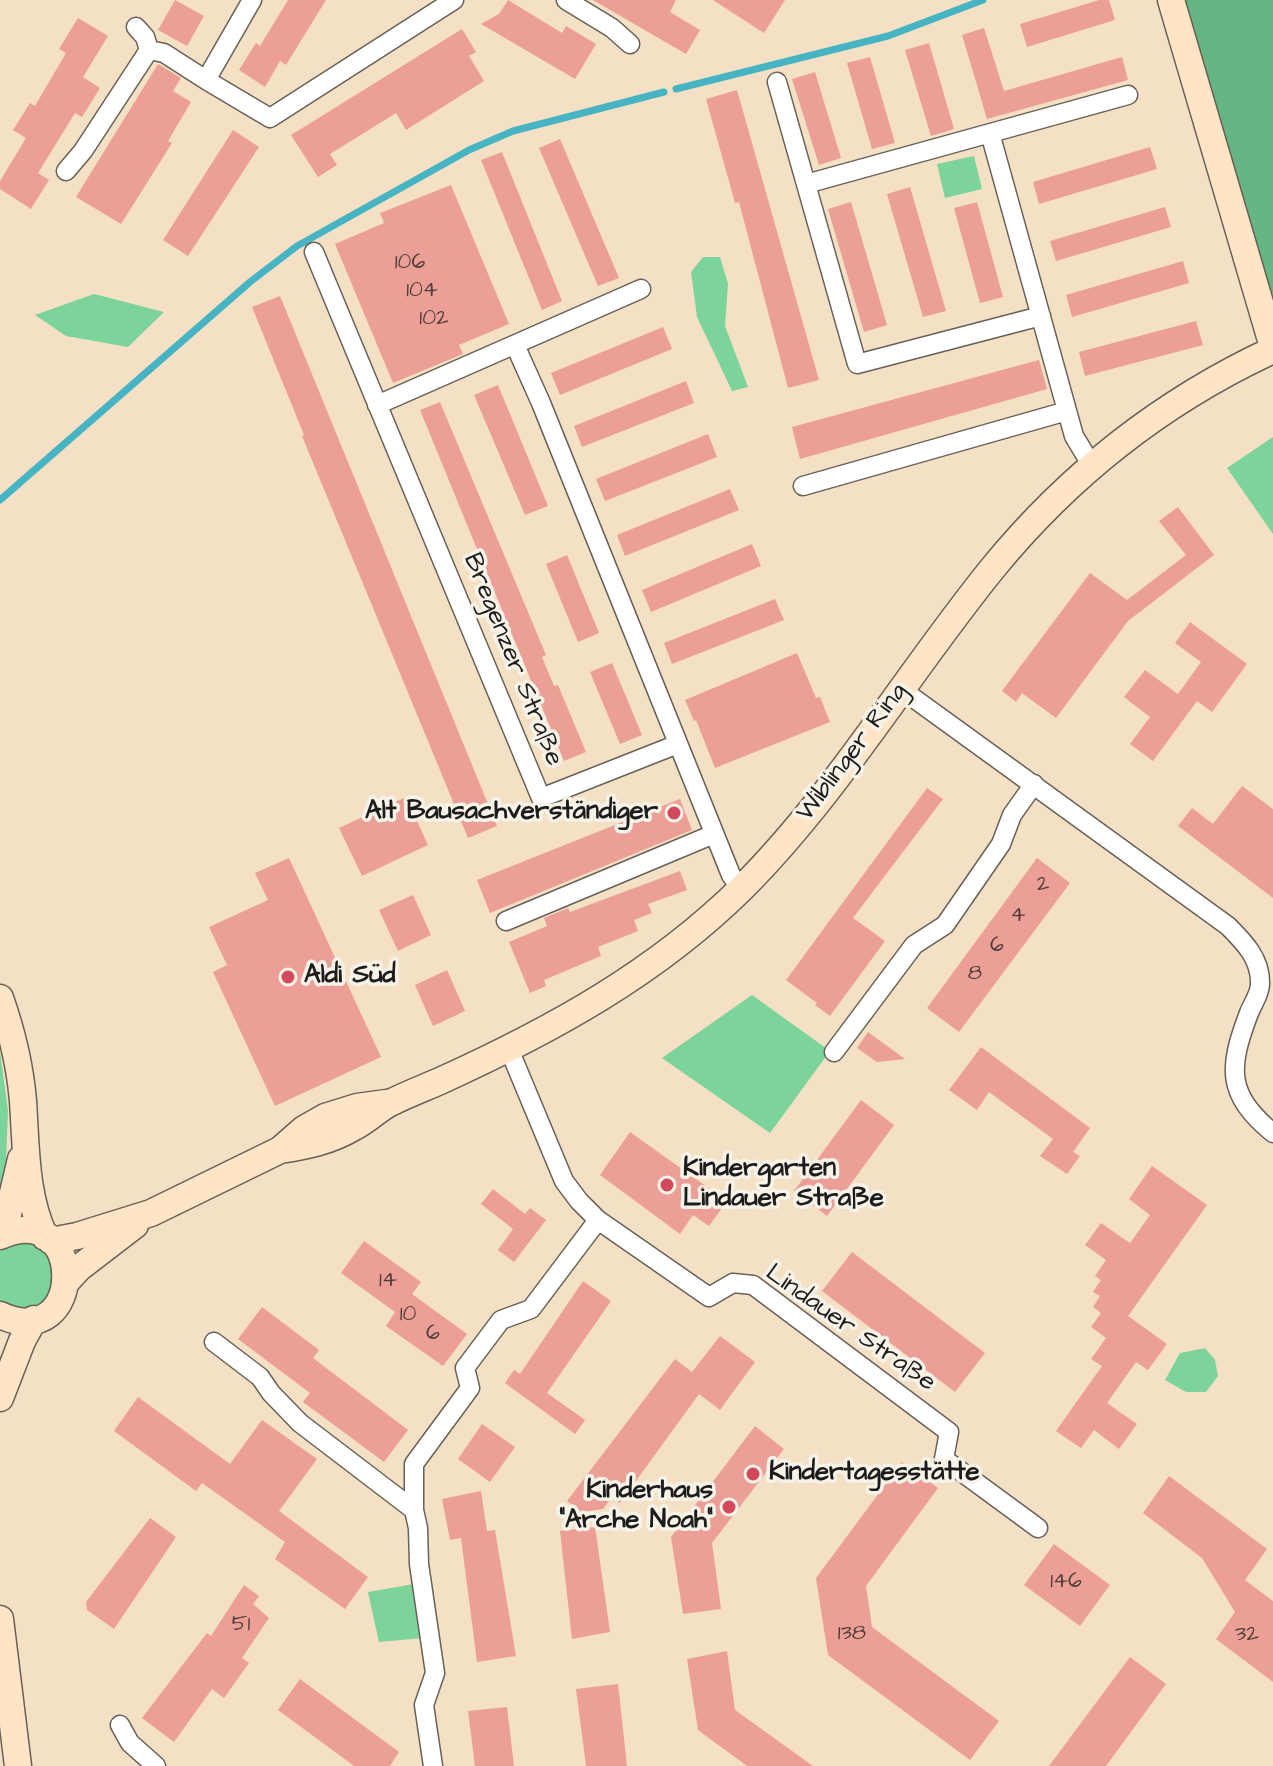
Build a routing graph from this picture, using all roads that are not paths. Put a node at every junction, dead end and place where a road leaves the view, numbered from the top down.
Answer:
1 (252, 0) edge
2 (454, 0) edge
3 (566, 0) edge
4 (1171, 0) edge
5 (136, 27) dead end
6 (630, 44) dead end
7 (149, 50) junction
8 (206, 80) junction
9 (777, 82) dead end
10 (1128, 95) dead end
11 (990, 133) junction
12 (66, 171) dead end
13 (806, 184) junction
14 (314, 252) dead end
15 (641, 289) dead end
16 (1041, 316) junction
17 (515, 345) junction
18 (1273, 349) edge
19 (377, 405) junction
20 (1067, 411) junction
21 (1092, 466) junction
22 (803, 486) dead end
23 (901, 689) junction
24 (678, 744) junction
25 (1034, 784) junction
26 (714, 834) junction
27 (741, 889) junction
28 (506, 921) dead end
29 (0, 998) edge
30 (509, 1049) junction
31 (834, 1052) dead end
32 (1273, 1133) edge
33 (24, 1144) junction
34 (151, 1213) junction
35 (598, 1220) junction
36 (1, 1235) edge
37 (48, 1239) junction
38 (67, 1281) junction
39 (0, 1315) edge
40 (34, 1319) junction
41 (214, 1342) dead end
42 (0, 1398) edge
43 (414, 1510) junction
44 (1038, 1528) dead end
45 (0, 1619) edge
46 (120, 1725) dead end
47 (18, 1766) edge
48 (156, 1766) edge
49 (433, 1766) edge

1 - 8 street
2 - 8 street
3 - 6 street
4 - 18 street
5 - 7 street
7 - 8 street
7 - 12 street
9 - 13 street
10 - 11 street
11 - 13 street
11 - 16 street
13 - 16 street
14 - 19 street, Bregenzer Straße
15 - 17 street
16 - 20 street
17 - 19 street
17 - 24 street
18 - 21 street, Wiblinger Ring
19 - 24 street, Bregenzer Straße
20 - 21 street
20 - 22 street
21 - 23 street, Wiblinger Ring
23 - 25 street
23 - 27 street, Wiblinger Ring
24 - 26 street
25 - 31 street
25 - 32 street
26 - 27 street
26 - 28 street
27 - 30 street, Wiblinger Ring
29 - 33 street
30 - 34 street, Wiblinger Ring
30 - 35 street, Lindauer Straße
33 - 36 street
33 - 37 street
34 - 37 street, Wiblinger Ring
34 - 38 street, Wiblinger Ring
35 - 43 street
35 - 44 street, Lindauer Straße
36 - 37 street, Wiblinger Ring
37 - 38 street
38 - 40 street, Wiblinger Ring
39 - 40 street
40 - 42 street
41 - 43 street
43 - 49 street
45 - 47 street
46 - 48 street

